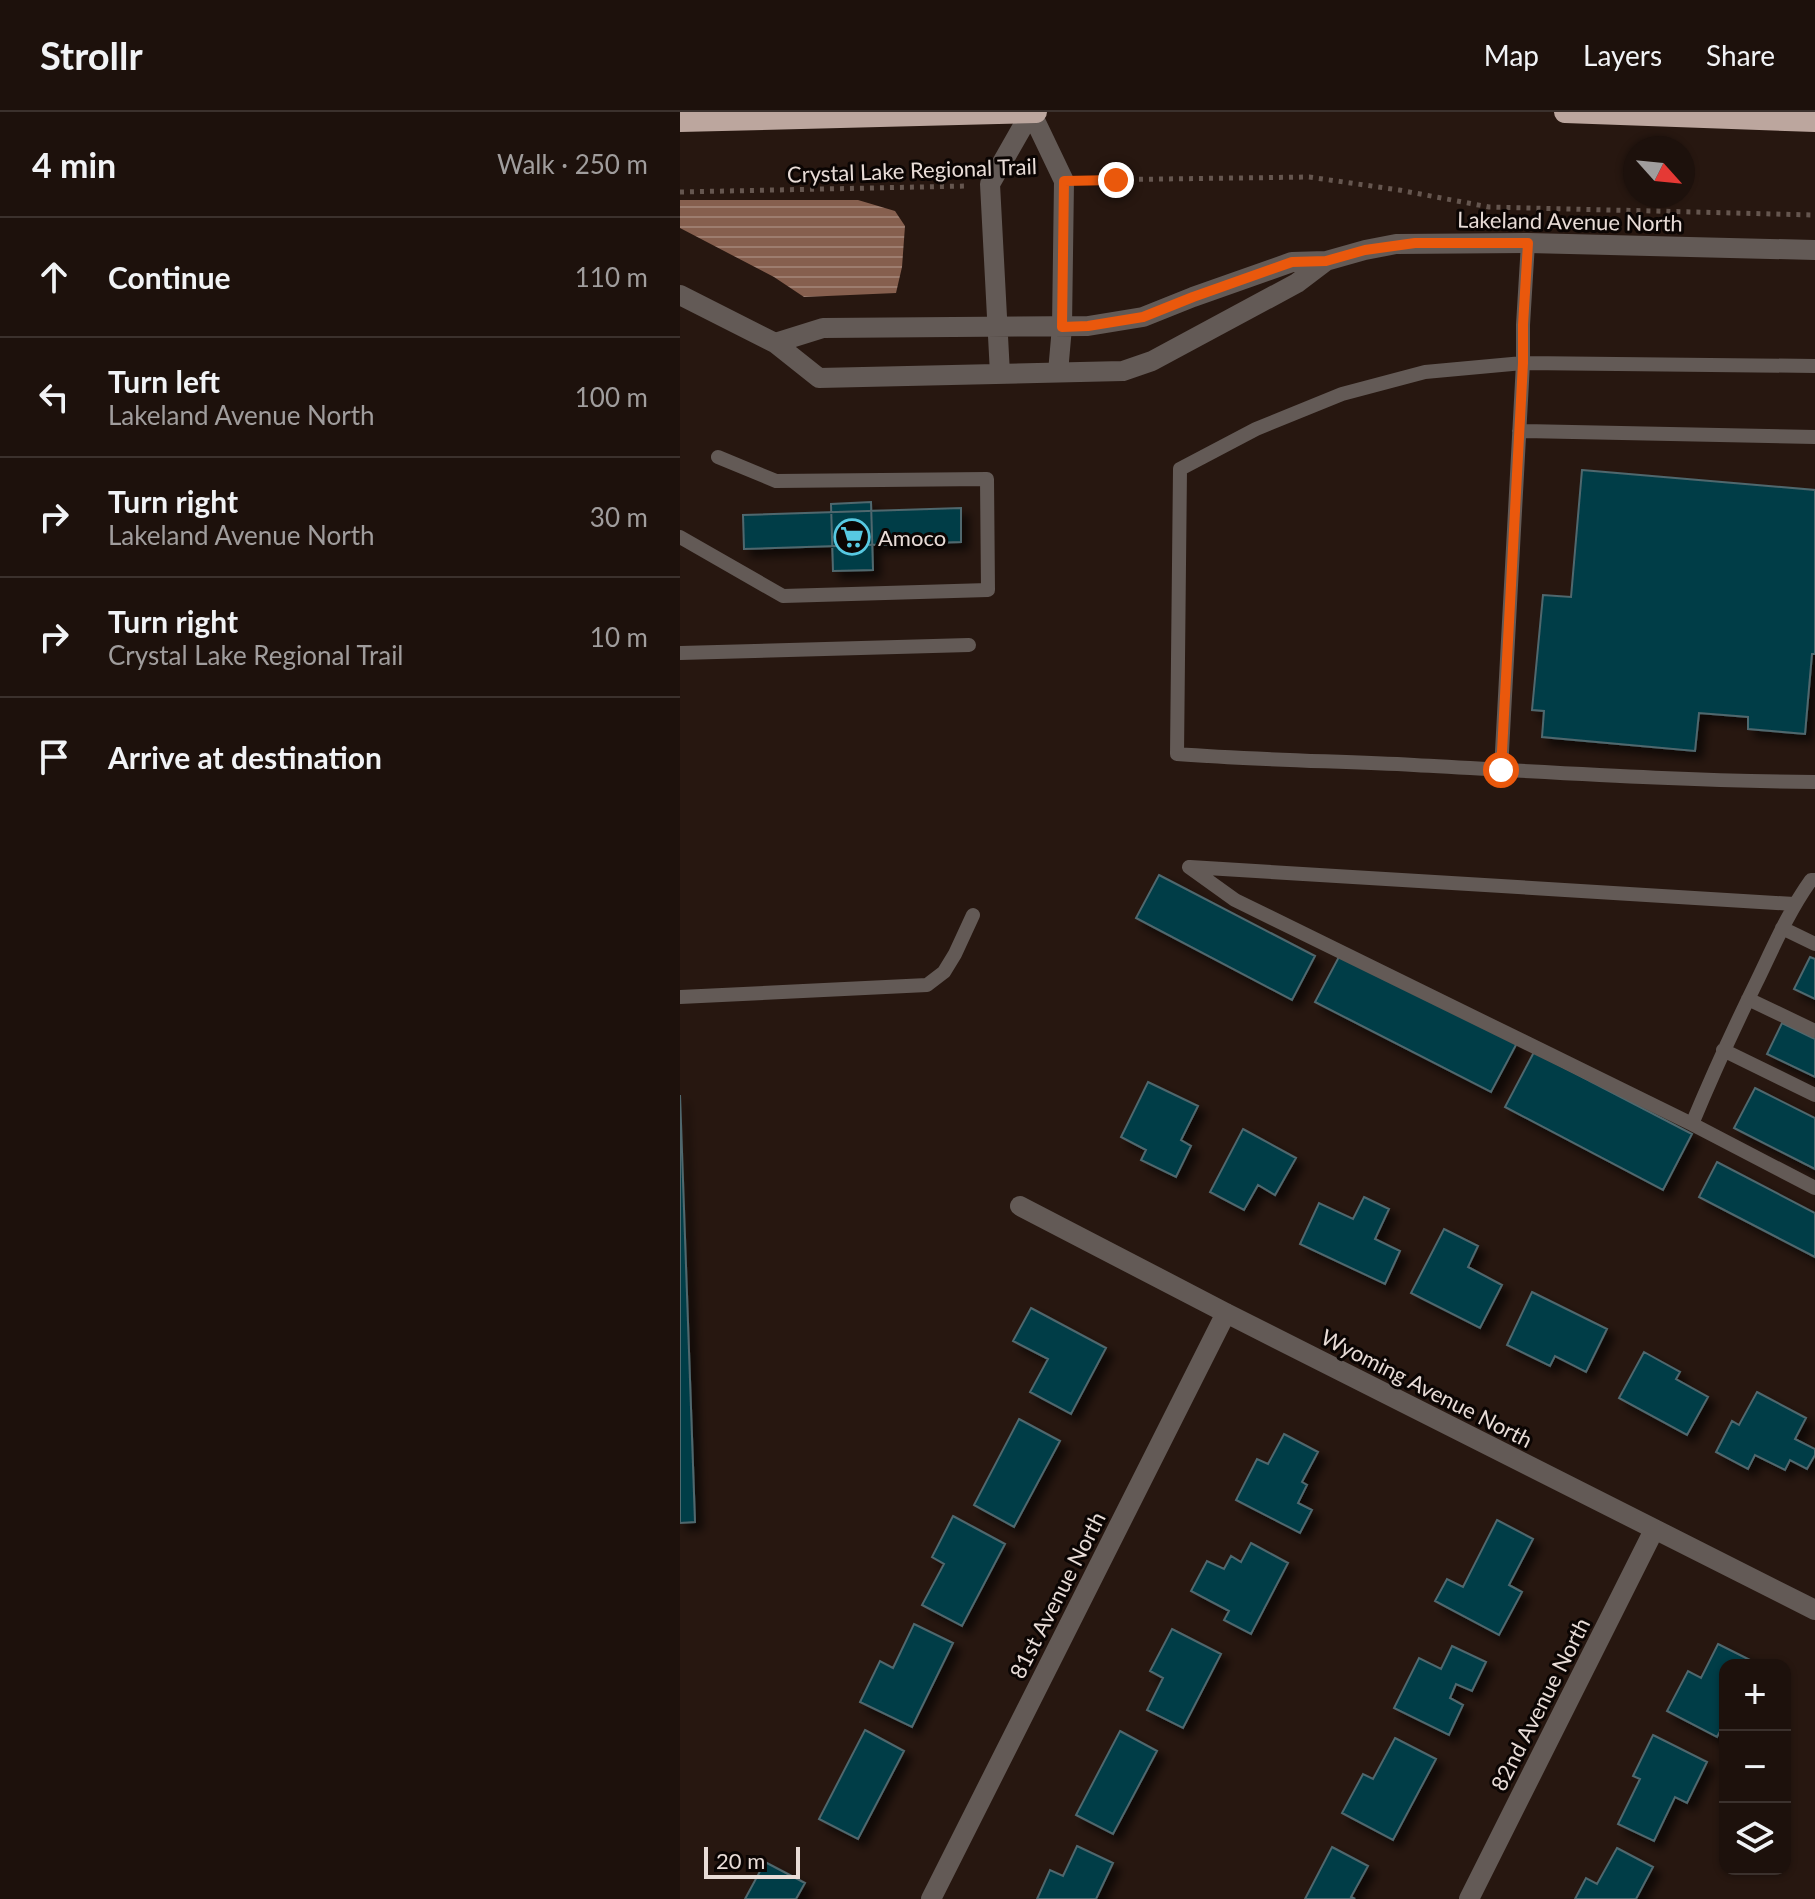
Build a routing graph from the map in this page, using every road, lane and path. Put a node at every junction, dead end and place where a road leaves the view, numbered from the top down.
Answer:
1 (1032, 112) edge
2 (1565, 112) edge
3 (680, 121) edge
4 (1815, 121) edge
5 (1064, 181) junction
6 (990, 184) junction
7 (680, 192) edge
8 (1815, 215) edge
9 (1528, 243) junction
10 (1815, 250) edge
11 (1326, 261) junction
12 (680, 295) edge
13 (998, 327) junction
14 (1062, 327) junction
15 (775, 343) junction
16 (1523, 363) junction
17 (1815, 366) edge
18 (1058, 372) junction
19 (1000, 374) junction
20 (1519, 431) junction
21 (1815, 437) edge
22 (718, 457) dead end
23 (680, 537) edge
24 (969, 645) dead end
25 (680, 653) edge
26 (1501, 770) junction
27 (1815, 782) edge
28 (1815, 880) edge
29 (1794, 904) junction
30 (973, 915) dead end
31 (1782, 928) junction
32 (1815, 944) edge
33 (680, 997) edge
34 (1748, 999) junction
35 (1815, 1031) edge
36 (1723, 1050) junction
37 (1815, 1095) edge
38 (1692, 1124) junction
39 (1815, 1188) edge
40 (1020, 1206) dead end
41 (1226, 1313) junction
42 (1654, 1530) junction
43 (1815, 1610) edge
44 (931, 1899) edge
45 (1469, 1899) edge

1 - 3 highway
1 - 5 street
1 - 6 street
2 - 4 highway
5 - 8 path, Crystal Lake Regional Trail
5 - 14 street
6 - 7 path, Crystal Lake Regional Trail
6 - 13 street
9 - 10 street, Lakeland Avenue North
9 - 11 street, Lakeland Avenue North
9 - 16 lane
11 - 14 street, Lakeland Avenue North
11 - 18 street, Lakeland Avenue North
12 - 15 street, Lakeland Avenue North
13 - 14 street, Lakeland Avenue North
13 - 15 street, Lakeland Avenue North
13 - 19 street
14 - 18 street
15 - 19 street, Lakeland Avenue North
16 - 17 lane
16 - 20 lane
16 - 26 lane
18 - 19 street, Lakeland Avenue North
20 - 21 lane
20 - 26 lane
22 - 23 lane
24 - 25 lane
26 - 27 lane
28 - 29 lane
29 - 31 lane
29 - 38 lane
30 - 33 lane
31 - 32 lane
31 - 34 lane
34 - 35 lane
34 - 36 lane
36 - 37 lane
36 - 38 lane
38 - 39 lane
40 - 41 street, Wyoming Avenue North
41 - 42 street, Wyoming Avenue North
41 - 44 street, 81st Avenue North
42 - 43 street, Wyoming Avenue North
42 - 45 street, 82nd Avenue North

